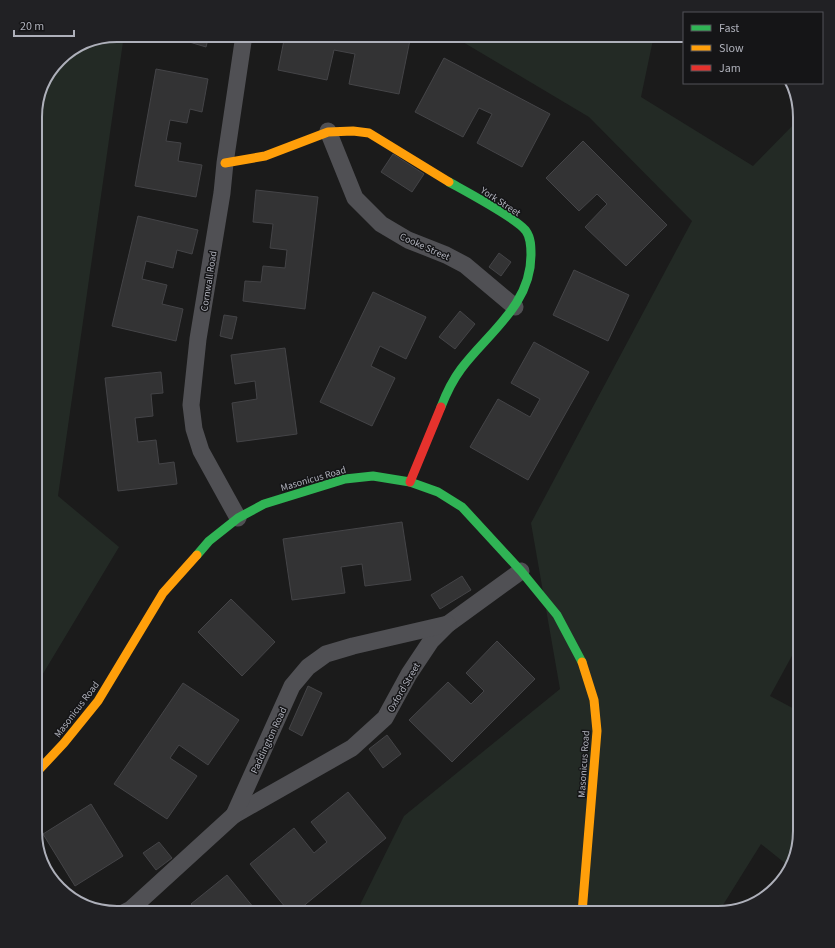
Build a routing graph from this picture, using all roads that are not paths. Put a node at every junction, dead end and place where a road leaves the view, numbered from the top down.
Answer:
1 (243, 42) edge
2 (328, 131) junction
3 (224, 163) junction
4 (515, 307) junction
5 (410, 482) junction
6 (238, 518) junction
7 (521, 571) junction
8 (448, 624) junction
9 (42, 767) edge
10 (234, 815) junction
11 (134, 906) edge
12 (583, 906) edge

1 - 3 street, Cornwall Road
2 - 3 street, York Street
2 - 4 street, Cooke Street
2 - 4 street, York Street
3 - 6 street, Cornwall Road
4 - 5 street, York Street
5 - 6 street, Masonicus Road
5 - 7 street, Masonicus Road
6 - 9 street, Masonicus Road
7 - 8 street, Oxford Street
7 - 12 street, Masonicus Road
8 - 10 street, Oxford Street
8 - 10 street, Paddington Road
10 - 11 street, Paddington Road

